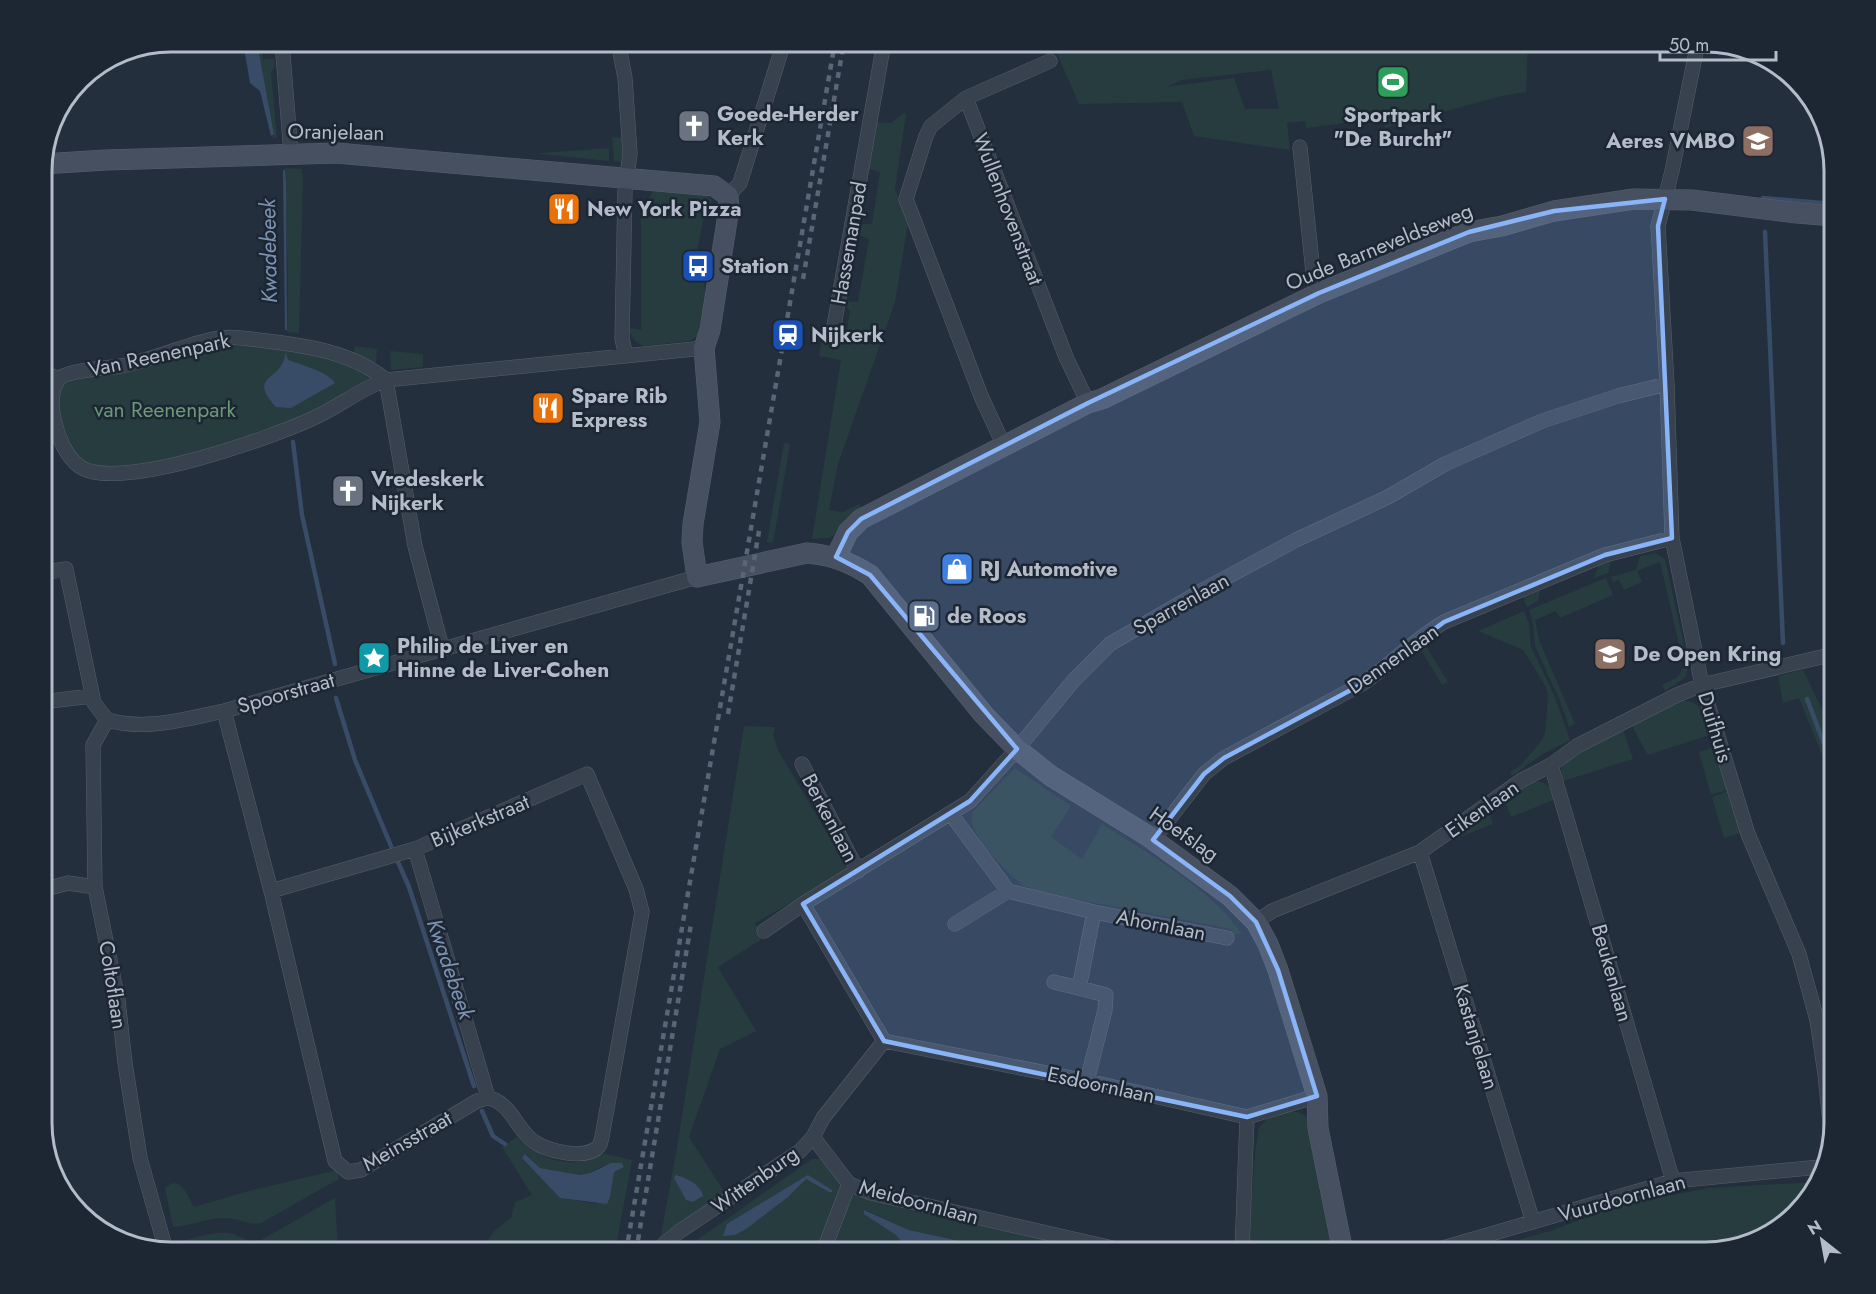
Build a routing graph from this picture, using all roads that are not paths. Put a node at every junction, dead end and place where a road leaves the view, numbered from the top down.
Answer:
1 (1696, 52) edge
2 (283, 53) edge
3 (620, 53) edge
4 (781, 53) edge
5 (882, 53) edge
6 (1050, 61) dead end
7 (966, 98) junction
8 (1300, 147) dead end
9 (291, 154) junction
10 (53, 163) edge
11 (627, 179) junction
12 (728, 196) junction
13 (1665, 199) junction
14 (1824, 215) edge
15 (1319, 293) junction
16 (832, 337) dead end
17 (704, 348) junction
18 (626, 356) junction
19 (53, 377) edge
20 (59, 379) junction
21 (386, 380) junction
22 (1667, 384) junction
23 (53, 396) edge
24 (1088, 403) junction
25 (53, 410) edge
26 (1004, 446) junction
27 (1672, 538) junction
28 (836, 557) junction
29 (53, 571) edge
30 (697, 577) junction
31 (442, 648) junction
32 (1824, 656) edge
33 (1702, 684) junction
34 (92, 696) junction
35 (53, 701) edge
36 (224, 711) junction
37 (107, 720) junction
38 (1017, 749) junction
39 (802, 764) dead end
40 (1551, 765) junction
41 (951, 814) junction
42 (1153, 840) junction
43 (415, 849) junction
44 (1420, 852) junction
45 (858, 871) junction
46 (53, 887) edge
47 (95, 887) junction
48 (271, 891) junction
49 (1008, 891) junction
50 (803, 904) junction
51 (1094, 912) junction
52 (1256, 922) junction
53 (955, 924) dead end
54 (764, 931) dead end
55 (1227, 938) dead end
56 (1054, 982) dead end
57 (1079, 988) junction
58 (884, 1041) junction
59 (1824, 1067) edge
60 (1087, 1081) junction
61 (1317, 1096) junction
62 (488, 1097) junction
63 (1246, 1117) junction
64 (813, 1137) junction
65 (1814, 1168) edge
66 (1673, 1181) junction
67 (849, 1184) junction
68 (1533, 1222) junction
69 (163, 1241) edge
70 (666, 1242) edge
71 (827, 1242) edge
72 (1086, 1242) edge
73 (1242, 1242) edge
74 (1341, 1242) edge
75 (1464, 1242) edge

1 - 13 street, Duifhuis
2 - 9 street
3 - 11 street
4 - 12 street
5 - 16 street, Hassemanpad
6 - 7 street
7 - 24 street, Wullenhovenstraat
7 - 26 street
8 - 15 street
9 - 10 street, Oranjelaan
9 - 11 street, Oranjelaan
11 - 12 street, Oranjelaan
11 - 18 street
12 - 17 street
13 - 14 street, Oude Barneveldseweg
13 - 15 street, Oude Barneveldseweg
13 - 22 street, Duifhuis
15 - 24 street, Oude Barneveldseweg
17 - 18 street, Van Reenenpark
17 - 30 street
18 - 21 street, Van Reenenpark
19 - 20 street
20 - 21 street, Van Reenenpark
20 - 23 street, Van Reenenpark
21 - 25 street, Van Reenenpark
21 - 31 street
22 - 27 street, Duifhuis
22 - 38 street, Sparrenlaan
24 - 26 street, Oude Barneveldseweg
26 - 28 street, Oude Barneveldseweg
27 - 33 street, Duifhuis
27 - 42 street, Dennenlaan
28 - 30 street
28 - 38 street, Hoefslag
29 - 34 street
30 - 31 street, Spoorstraat
31 - 36 street, Spoorstraat
32 - 33 street, Eikenlaan
33 - 40 street, Eikenlaan
33 - 59 street, Duifhuis
34 - 35 street
34 - 37 street
36 - 37 street, Spoorstraat
36 - 48 street, Meinsstraat
37 - 47 street, Coltoflaan
38 - 41 street, Sparrenlaan
38 - 42 street, Hoefslag
39 - 45 street, Berkenlaan
40 - 44 street, Eikenlaan
40 - 66 street, Beukenlaan
41 - 45 street, Sparrenlaan
41 - 49 street
42 - 52 street, Hoefslag
43 - 48 street, Bijkerkstraat
43 - 62 street
43 - 62 street, Bijkerkstraat
44 - 52 street, Eikenlaan
44 - 68 street, Kastanjelaan
45 - 50 street, Sparrenlaan
46 - 47 street
47 - 69 street, Coltoflaan
48 - 62 street, Meinsstraat
49 - 51 street, Ahornlaan
49 - 53 street
50 - 54 street, Sparrenlaan
50 - 58 street
51 - 55 street, Ahornlaan
51 - 57 street, Ahornlaan
52 - 61 street, Hoefslag
56 - 57 street
57 - 60 street
58 - 60 street, Esdoornlaan
58 - 64 street, Wittenburg
60 - 63 street, Esdoornlaan
61 - 63 street, Esdoornlaan
61 - 74 street, Hoefslag
63 - 73 street
64 - 67 street, Meidoornlaan
64 - 70 street, Wittenburg
65 - 66 street, Vuurdoornlaan
66 - 68 street, Vuurdoornlaan
67 - 71 street, Meidoornlaan
67 - 72 street, Meidoornlaan
68 - 75 street, Vuurdoornlaan

